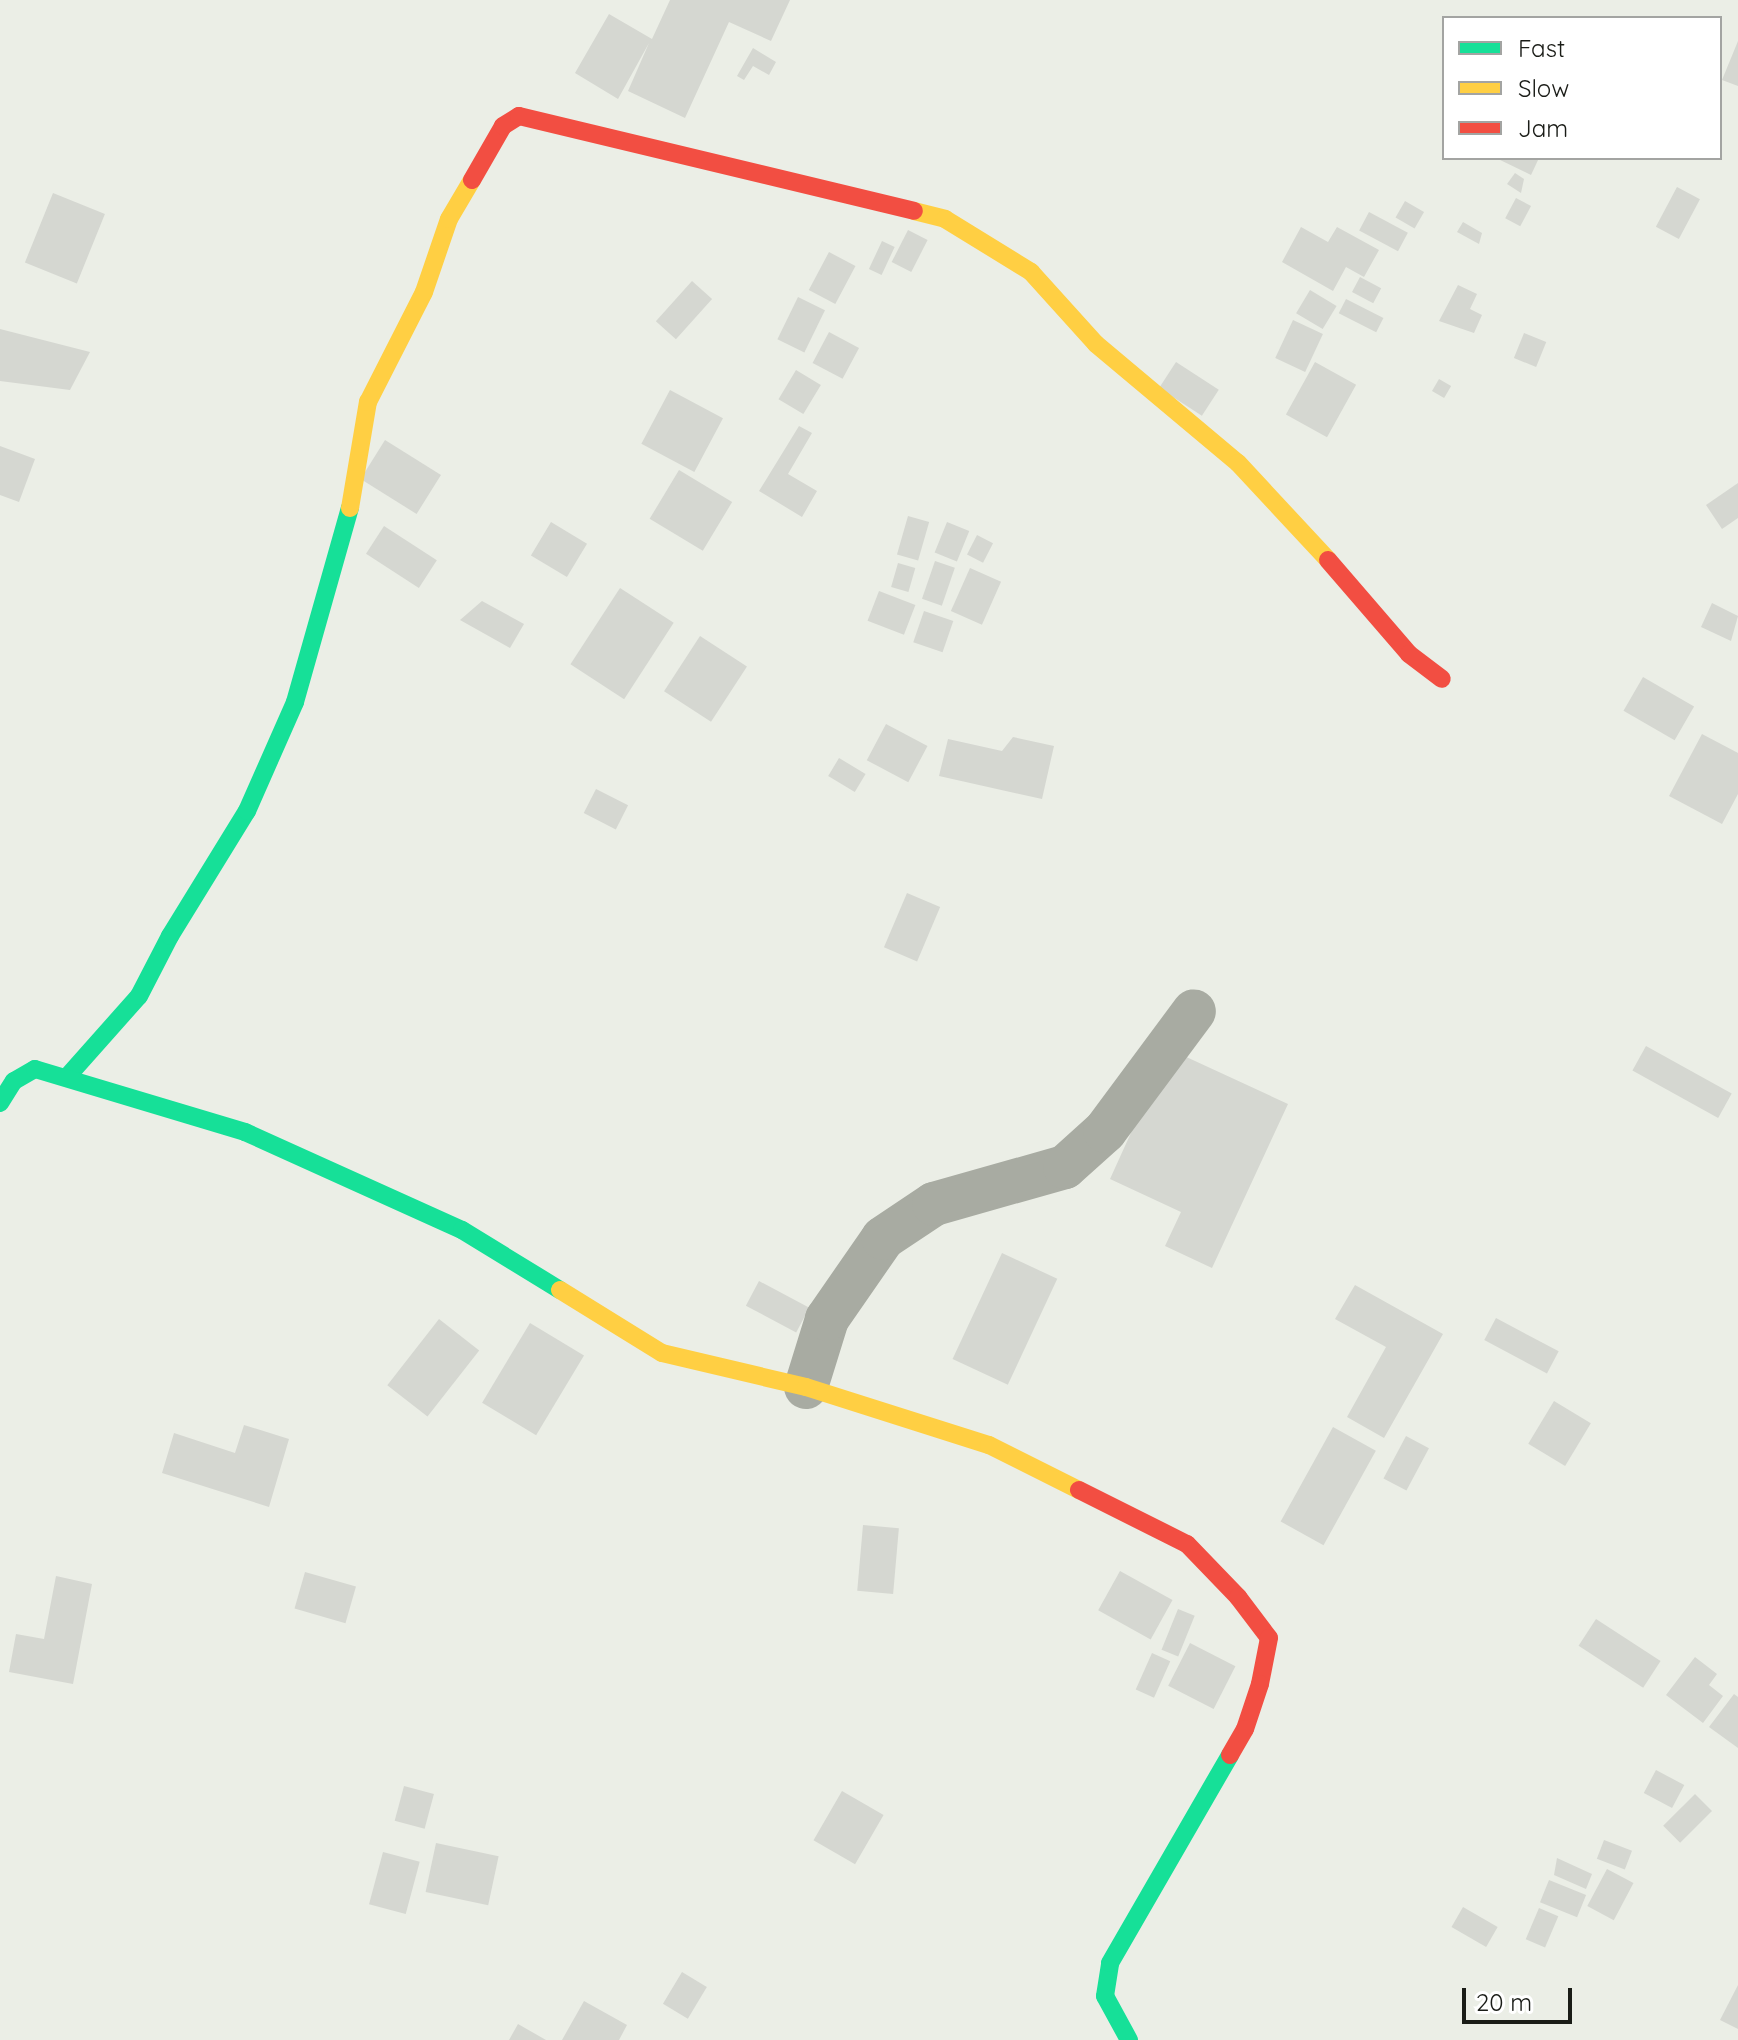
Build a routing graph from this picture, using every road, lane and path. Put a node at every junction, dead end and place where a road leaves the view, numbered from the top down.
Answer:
1 (1442, 679) dead end
2 (1194, 1011) dead end
3 (67, 1077) junction
4 (0, 1103) edge
5 (806, 1387) junction
6 (1129, 2040) edge

1 - 3 street
2 - 5 street
3 - 4 street
3 - 5 street
5 - 6 street

